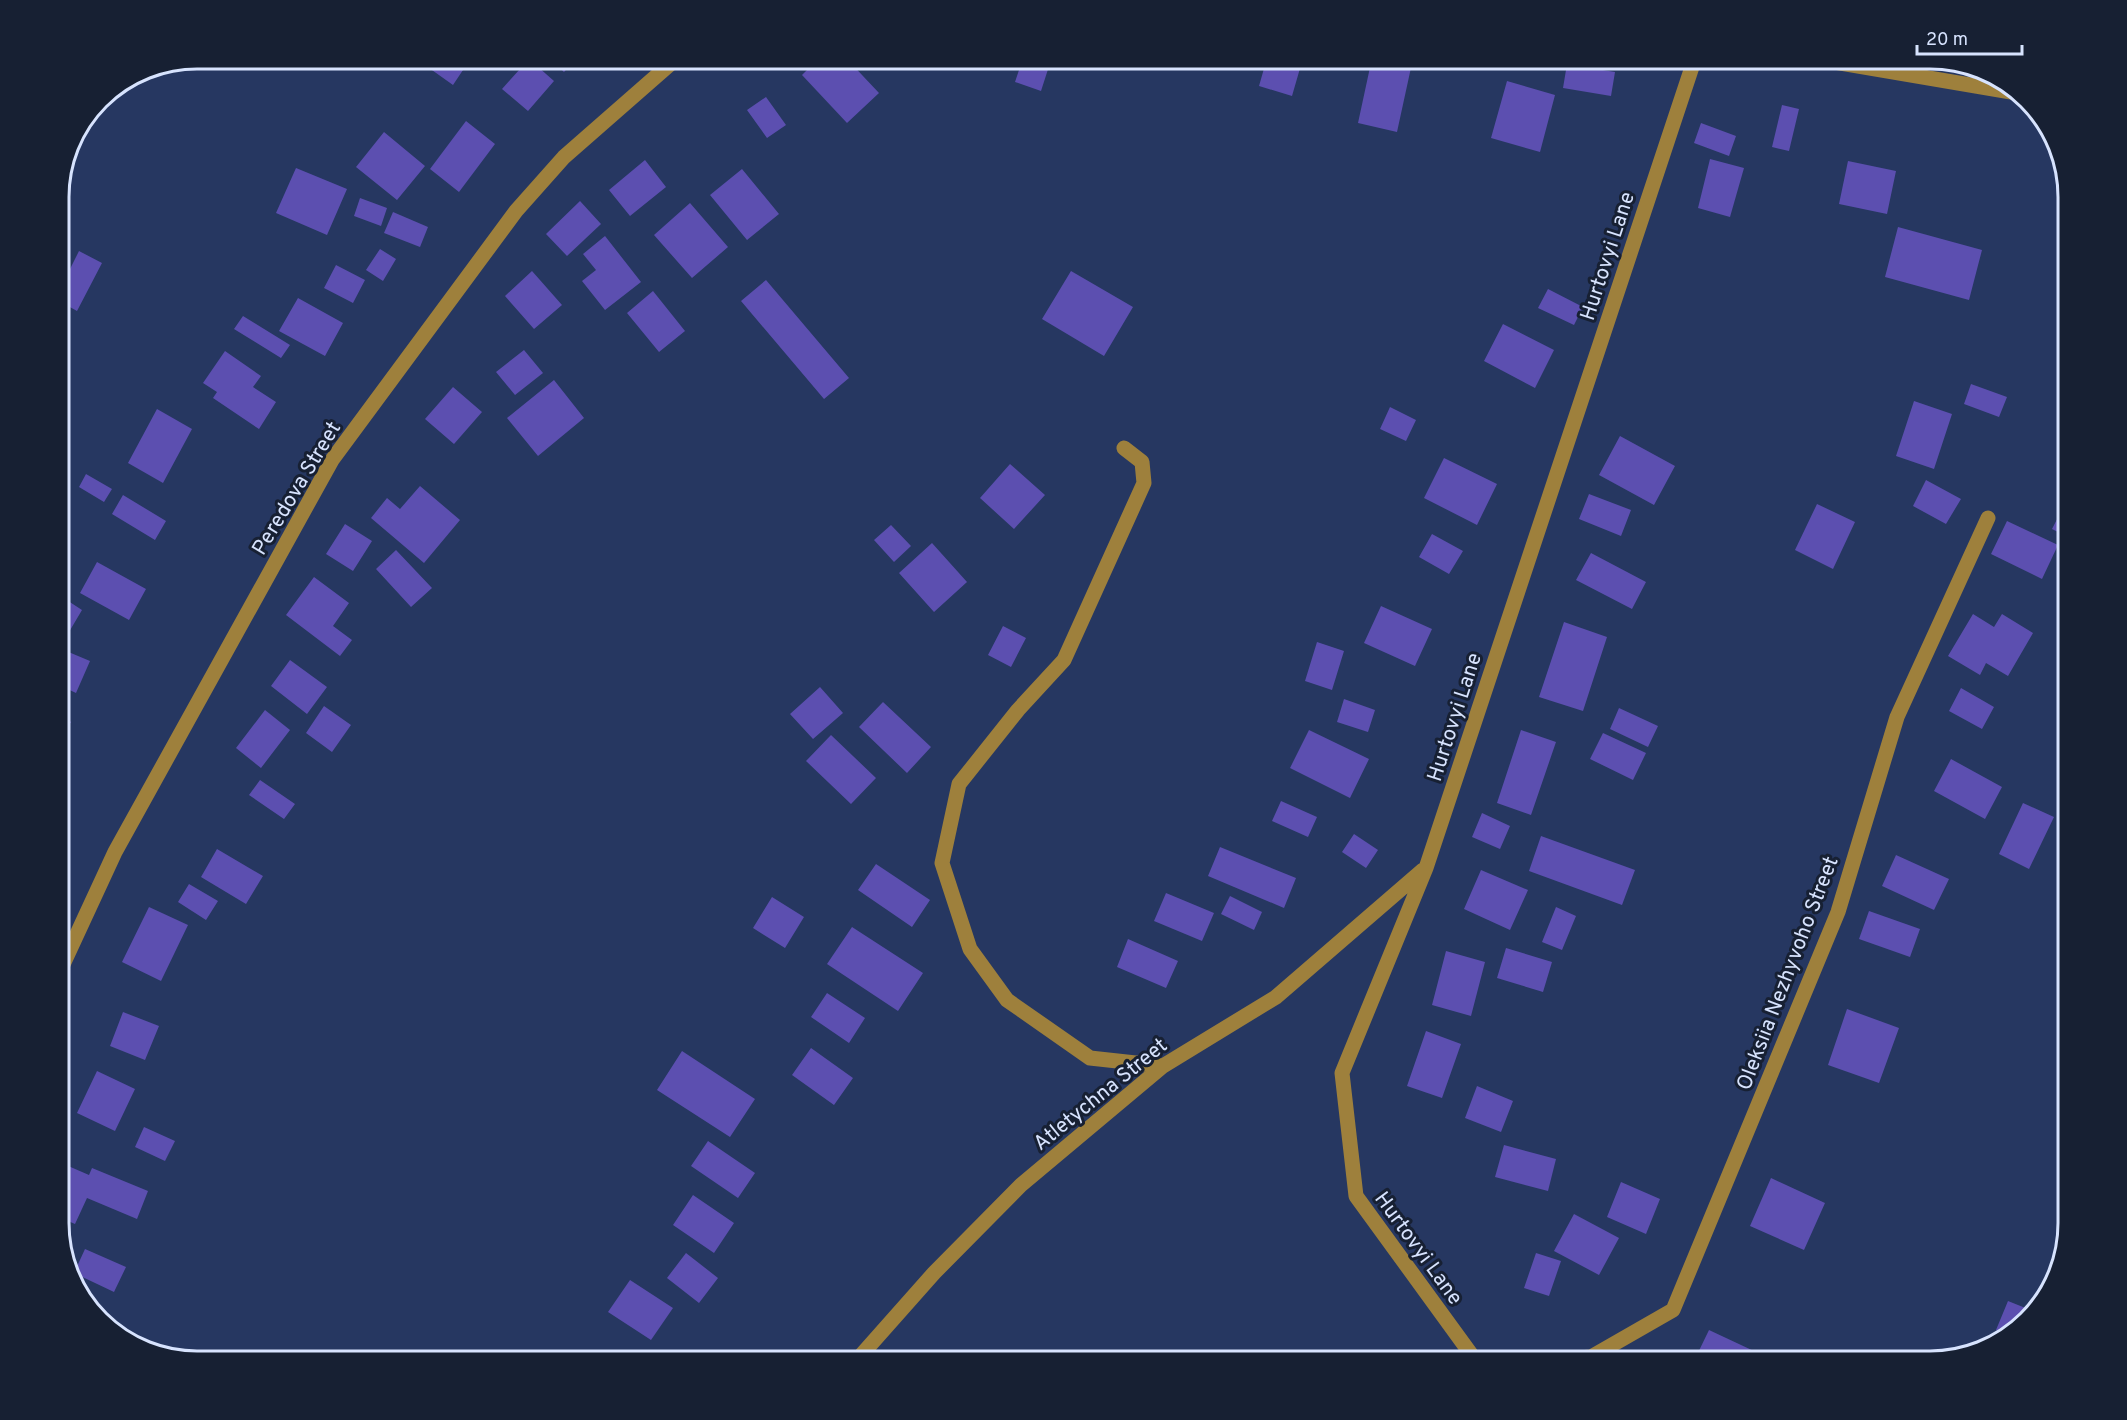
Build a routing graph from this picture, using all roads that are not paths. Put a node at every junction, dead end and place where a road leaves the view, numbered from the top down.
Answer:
1 (665, 69) edge
2 (1691, 69) edge
3 (1876, 69) edge
4 (2000, 90) edge
5 (1124, 447) dead end
6 (1988, 518) dead end
7 (1426, 868) junction
8 (69, 951) edge
9 (1163, 1066) junction
10 (866, 1351) edge
11 (1468, 1351) edge
12 (1601, 1351) edge

1 - 8 street, Peredova Street
2 - 7 street, Hurtovyi Lane
3 - 4 street
5 - 9 street
6 - 12 street, Oleksiia Nezhyvoho Street
7 - 9 street, Atletychna Street
7 - 11 street, Hurtovyi Lane
9 - 10 street, Atletychna Street

